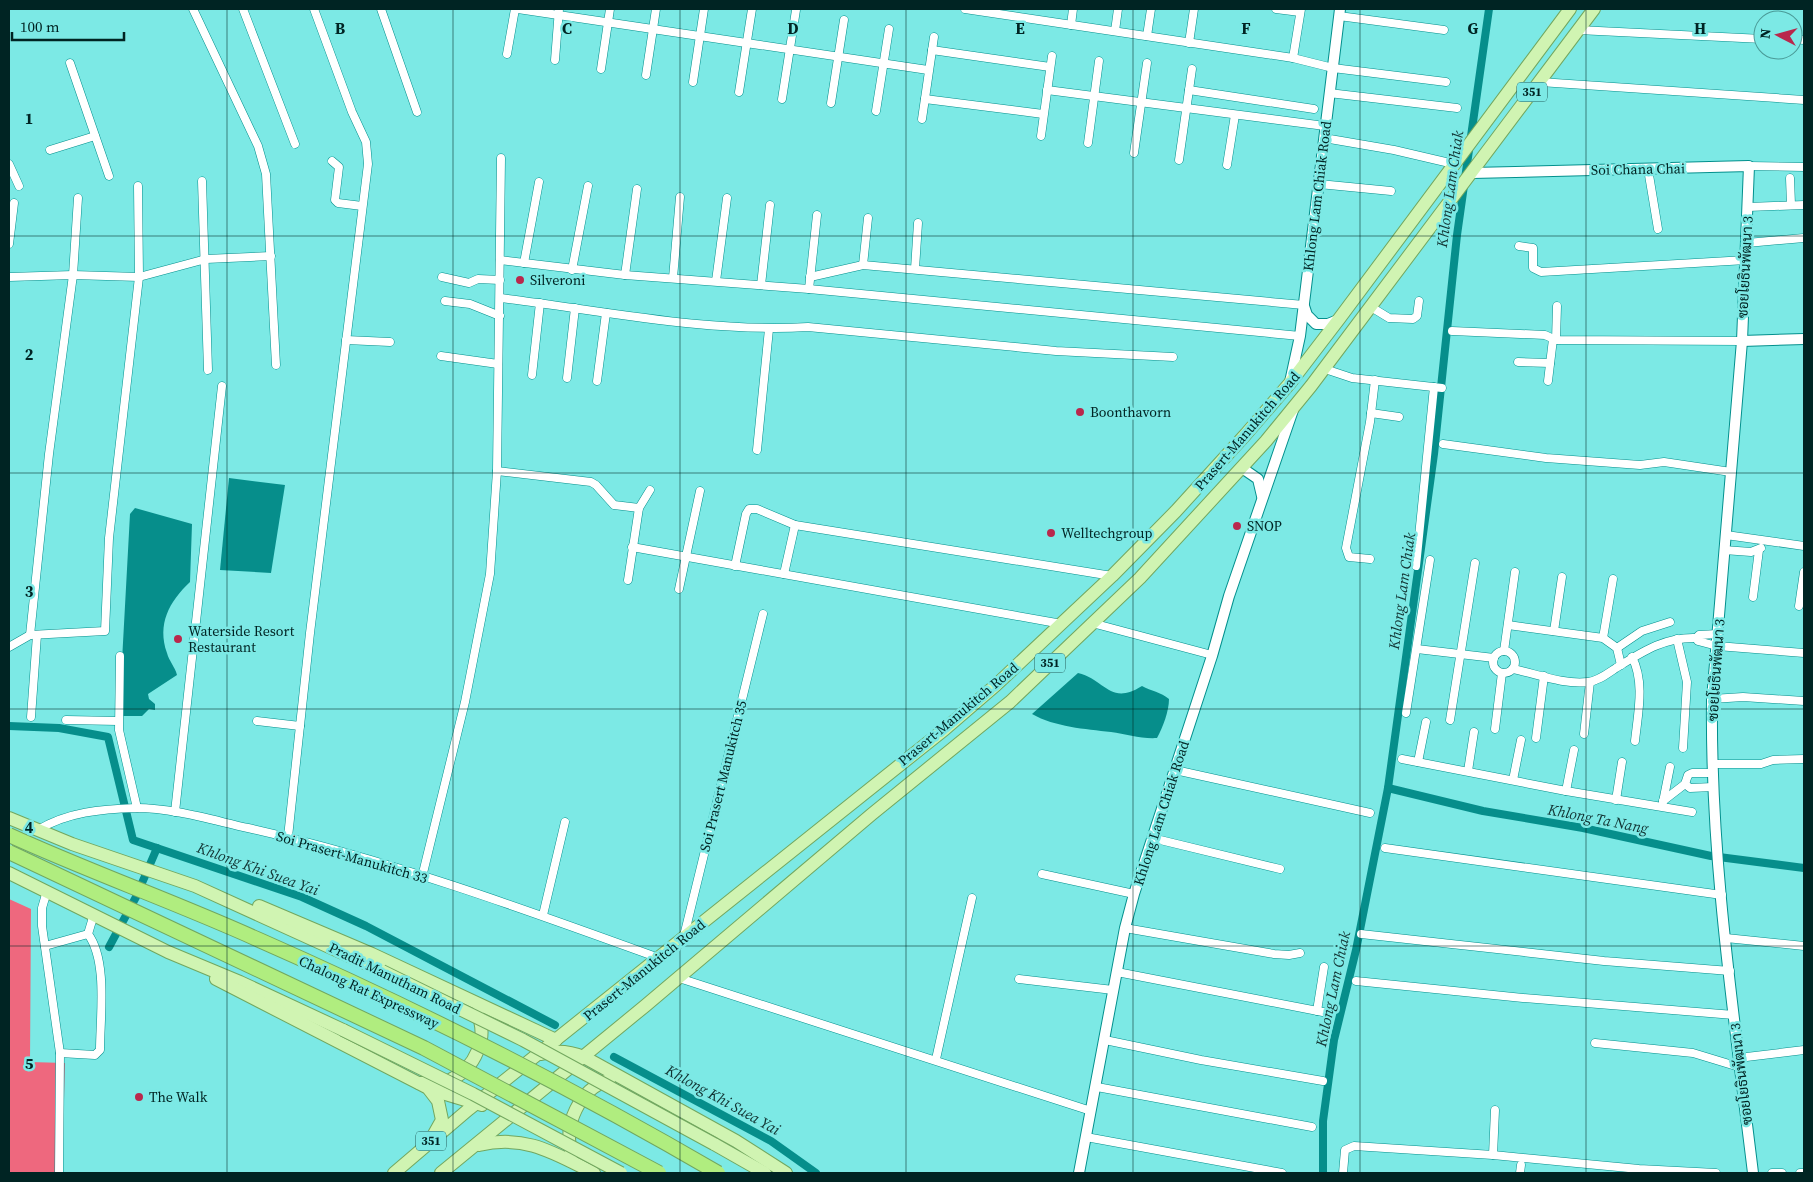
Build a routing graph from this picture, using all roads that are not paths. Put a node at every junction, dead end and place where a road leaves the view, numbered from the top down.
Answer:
1 (193, 9) edge
2 (243, 9) edge
3 (314, 9) edge
4 (381, 9) edge
5 (517, 9) edge
6 (610, 9) edge
7 (656, 9) edge
8 (704, 9) edge
9 (752, 9) edge
10 (965, 9) edge
11 (1032, 9) edge
12 (1073, 9) edge
13 (1118, 9) edge
14 (1151, 9) edge
15 (1194, 9) edge
16 (1276, 9) edge
17 (1570, 9) edge
18 (1594, 9) edge
19 (796, 10) edge
20 (985, 10) edge
21 (1301, 11) edge
22 (559, 12) edge
23 (1339, 13) edge
24 (1030, 19) junction
25 (844, 20) dead end
26 (608, 22) junction
27 (1071, 25) junction
28 (889, 28) dead end
29 (653, 29) junction
30 (1444, 30) dead end
31 (1578, 30) junction
32 (1115, 31) junction
33 (700, 36) junction
34 (1147, 36) junction
35 (934, 37) dead end
36 (1753, 39) edge
37 (746, 43) junction
38 (1189, 43) junction
39 (790, 50) junction
40 (932, 50) junction
41 (507, 54) dead end
42 (1052, 56) dead end
43 (838, 57) junction
44 (1293, 58) junction
45 (554, 60) dead end
46 (1099, 61) dead end
47 (70, 63) dead end
48 (883, 63) junction
49 (1147, 63) dead end
50 (1050, 67) junction
51 (1332, 68) junction
52 (601, 69) dead end
53 (1192, 69) dead end
54 (928, 70) junction
55 (646, 75) dead end
56 (693, 82) dead end
57 (1446, 82) dead end
58 (1540, 82) junction
59 (1047, 90) junction
60 (1189, 90) junction
61 (740, 92) dead end
62 (1330, 93) junction
63 (1094, 98) junction
64 (782, 99) dead end
65 (925, 99) junction
66 (1804, 100) edge
67 (831, 104) dead end
68 (1141, 104) junction
69 (1457, 108) dead end
70 (1187, 109) junction
71 (1314, 109) dead end
72 (876, 111) dead end
73 (417, 112) dead end
74 (1043, 114) junction
75 (1235, 115) junction
76 (922, 120) dead end
77 (1325, 126) junction
78 (95, 136) junction
79 (1041, 136) dead end
80 (1324, 138) junction
81 (1088, 143) dead end
82 (295, 144) dead end
83 (50, 150) dead end
84 (1134, 153) dead end
85 (501, 158) dead end
86 (1179, 160) dead end
87 (332, 161) dead end
88 (9, 164) edge
89 (1454, 164) junction
90 (1227, 165) dead end
91 (1749, 166) junction
92 (1804, 167) edge
93 (1648, 169) junction
94 (1471, 174) junction
95 (109, 176) dead end
96 (1790, 178) dead end
97 (202, 181) dead end
98 (539, 182) dead end
99 (1319, 184) junction
100 (19, 186) dead end
101 (138, 186) dead end
102 (588, 186) dead end
103 (637, 189) dead end
104 (1391, 191) dead end
105 (680, 197) dead end
106 (78, 198) dead end
107 (727, 198) dead end
108 (14, 203) dead end
109 (770, 205) dead end
110 (1791, 205) junction
111 (1804, 205) edge
112 (362, 206) junction
113 (1748, 207) junction
114 (817, 215) dead end
115 (868, 218) dead end
116 (918, 223) dead end
117 (1658, 229) dead end
118 (1804, 238) edge
119 (1747, 243) junction
120 (9, 244) edge
121 (1519, 246) dead end
122 (271, 256) junction
123 (206, 259) junction
124 (500, 260) junction
125 (1746, 260) junction
126 (524, 263) junction
127 (863, 265) junction
128 (915, 269) junction
129 (572, 270) junction
130 (73, 275) junction
131 (625, 275) junction
132 (9, 277) edge
133 (138, 277) junction
134 (442, 277) dead end
135 (810, 277) junction
136 (673, 278) junction
137 (500, 280) junction
138 (716, 282) junction
139 (761, 285) junction
140 (809, 289) junction
141 (500, 298) junction
142 (445, 301) dead end
143 (1419, 301) dead end
144 (540, 303) junction
145 (1304, 305) junction
146 (1557, 306) dead end
147 (1372, 307) junction
148 (574, 308) junction
149 (606, 313) junction
150 (500, 316) junction
151 (1339, 320) junction
152 (769, 329) junction
153 (1452, 330) dead end
154 (1300, 336) junction
155 (1804, 339) edge
156 (346, 340) junction
157 (1554, 340) junction
158 (1742, 341) junction
159 (390, 342) dead end
160 (440, 356) dead end
161 (1173, 357) dead end
162 (1518, 362) dead end
163 (1550, 363) junction
164 (498, 364) junction
165 (276, 365) dead end
166 (1325, 369) junction
167 (208, 370) dead end
168 (532, 375) dead end
169 (567, 378) dead end
170 (1375, 380) junction
171 (597, 381) dead end
172 (1548, 381) dead end
173 (1290, 383) junction
174 (222, 386) dead end
175 (1294, 408) junction
176 (1371, 413) junction
177 (1399, 417) dead end
178 (1444, 444) dead end
179 (757, 450) dead end
180 (1242, 468) junction
181 (497, 471) junction
182 (1731, 472) junction
183 (650, 490) dead end
184 (700, 491) dead end
185 (1262, 502) junction
186 (639, 508) junction
187 (795, 525) junction
188 (1726, 534) junction
189 (1768, 542) junction
190 (1804, 546) edge
191 (632, 547) junction
192 (1724, 550) junction
193 (1759, 550) junction
194 (686, 556) junction
195 (1370, 559) dead end
196 (1430, 560) dead end
197 (1475, 562) dead end
198 (735, 566) junction
199 (1416, 566) dead end
200 (1515, 572) dead end
201 (1804, 572) edge
202 (784, 574) junction
203 (1112, 576) junction
204 (1562, 577) dead end
205 (1613, 579) dead end
206 (628, 580) dead end
207 (679, 589) dead end
208 (1753, 597) dead end
209 (1799, 606) dead end
210 (762, 614) dead end
211 (1670, 622) dead end
212 (1092, 623) junction
213 (1062, 624) junction
214 (1508, 625) junction
215 (1554, 631) junction
216 (1718, 634) junction
217 (34, 635) junction
218 (1603, 638) junction
219 (1677, 638) junction
220 (1696, 638) junction
221 (1717, 646) junction
222 (9, 647) edge
223 (1617, 648) junction
224 (1416, 649) junction
225 (1504, 651) junction
226 (1804, 654) edge
227 (1212, 655) junction
228 (1461, 655) junction
229 (120, 656) dead end
230 (1632, 657) junction
231 (1494, 658) junction
232 (1621, 665) junction
233 (1513, 669) junction
234 (1502, 673) junction
235 (1544, 676) junction
236 (1590, 682) junction
237 (1712, 699) junction
238 (1804, 701) edge
239 (1406, 713) dead end
240 (31, 717) dead end
241 (66, 720) dead end
242 (1450, 720) dead end
243 (118, 721) junction
244 (257, 721) dead end
245 (1426, 722) dead end
246 (300, 726) junction
247 (1495, 729) dead end
248 (1474, 732) dead end
249 (1584, 734) dead end
250 (1536, 738) dead end
251 (1521, 740) dead end
252 (1635, 741) dead end
253 (1683, 748) dead end
254 (1574, 750) dead end
255 (1804, 758) edge
256 (1402, 759) dead end
257 (1418, 762) junction
258 (1622, 762) dead end
259 (1670, 767) dead end
260 (1713, 769) junction
261 (1176, 770) junction
262 (1468, 771) junction
263 (1513, 780) junction
264 (1685, 784) junction
265 (1713, 787) junction
266 (1566, 791) junction
267 (1616, 800) junction
268 (1663, 804) junction
269 (137, 808) junction
270 (175, 812) junction
271 (1692, 812) dead end
272 (1370, 813) dead end
273 (9, 818) edge
274 (565, 822) dead end
275 (38, 830) junction
276 (9, 835) edge
277 (288, 837) junction
278 (1152, 838) junction
279 (1384, 848) dead end
280 (9, 852) edge
281 (1280, 869) dead end
282 (9, 873) edge
283 (1042, 874) dead end
284 (422, 877) junction
285 (194, 886) junction
286 (47, 891) junction
287 (1134, 894) junction
288 (1722, 895) junction
289 (972, 898) dead end
290 (94, 914) junction
291 (543, 915) junction
292 (1125, 928) junction
293 (88, 934) junction
294 (1361, 934) dead end
295 (683, 938) junction
296 (1726, 938) junction
297 (45, 946) junction
298 (1804, 946) edge
299 (168, 952) junction
300 (1300, 953) dead end
301 (659, 958) junction
302 (1324, 967) dead end
303 (1730, 971) junction
304 (1117, 972) junction
305 (679, 978) junction
306 (1019, 979) dead end
307 (1356, 981) dead end
308 (1113, 990) junction
309 (457, 994) junction
310 (1316, 1011) junction
311 (1328, 1013) dead end
312 (1734, 1015) junction
313 (556, 1040) junction
314 (1105, 1040) junction
315 (1595, 1043) dead end
316 (1804, 1050) edge
317 (60, 1053) junction
318 (536, 1056) junction
319 (584, 1057) junction
320 (936, 1059) junction
321 (1738, 1063) junction
322 (624, 1080) junction
323 (1323, 1081) dead end
324 (423, 1085) junction
325 (1096, 1086) junction
326 (476, 1104) junction
327 (522, 1106) junction
328 (1091, 1110) junction
329 (1495, 1110) dead end
330 (1312, 1127) dead end
331 (1086, 1137) junction
332 (426, 1146) junction
333 (477, 1146) junction
334 (1493, 1155) junction
335 (581, 1167) junction
336 (1258, 1171) edge
337 (59, 1173) edge
338 (394, 1173) edge
339 (441, 1173) edge
340 (594, 1173) edge
341 (621, 1173) edge
342 (660, 1173) edge
343 (718, 1173) edge
344 (765, 1173) edge
345 (786, 1173) edge
346 (1079, 1173) edge
347 (1282, 1173) edge
348 (1343, 1173) edge
349 (1716, 1173) edge
350 (1753, 1173) edge
351 (1772, 1173) edge
352 (1782, 1173) edge
353 (1800, 1173) edge
354 (1804, 1173) edge

1 - 122 street
2 - 82 street
3 - 112 street
4 - 73 street
5 - 22 street
5 - 41 street
6 - 26 street
7 - 29 street
8 - 33 street
9 - 37 street
10 - 20 street
11 - 24 street
12 - 27 street
13 - 32 street
14 - 34 street
15 - 38 street
16 - 21 street
17 - 89 main road, Prasert-Manukitch Road / 351
18 - 31 main road, Prasert-Manukitch Road / 351
19 - 39 street
20 - 24 street
21 - 44 street
22 - 26 street
22 - 45 street
23 - 30 street
23 - 51 street, Khlong Lam Chiak Road
24 - 27 street
25 - 43 street
26 - 29 street
26 - 52 street
27 - 32 street
28 - 48 street
29 - 33 street
29 - 55 street
31 - 36 street
31 - 58 main road, Prasert-Manukitch Road / 351
32 - 34 street
33 - 37 street
33 - 56 street
34 - 38 street
35 - 40 street
37 - 39 street
37 - 61 street
38 - 44 street
39 - 43 street
39 - 64 street
40 - 50 street
40 - 54 street
42 - 50 street
43 - 48 street
43 - 67 street
44 - 51 street
46 - 63 street
47 - 78 street
48 - 54 street
48 - 72 street
49 - 68 street
50 - 59 street
51 - 57 street
51 - 62 street, Khlong Lam Chiak Road
53 - 60 street
54 - 65 street
58 - 66 street
58 - 94 main road, Prasert-Manukitch Road / 351
59 - 63 street
59 - 74 street
60 - 70 street
60 - 71 street
62 - 69 street
62 - 77 street, Khlong Lam Chiak Road
63 - 68 street
63 - 81 street
65 - 74 street
65 - 76 street
68 - 70 street
68 - 84 street
70 - 75 street
70 - 86 street
74 - 79 street
75 - 77 street
75 - 90 street
77 - 80 street, Khlong Lam Chiak Road
78 - 83 street
78 - 95 street
80 - 89 street
80 - 99 street, Khlong Lam Chiak Road
85 - 124 street
87 - 112 street
88 - 100 street
89 - 151 main road, Prasert-Manukitch Road / 351
91 - 92 street, Soi Chana Chai
91 - 93 street, Soi Chana Chai
91 - 113 street, ซอยโยธินพัฒนา 3
93 - 94 street, Soi Chana Chai
93 - 117 street
94 - 147 main road, Prasert-Manukitch Road / 351
96 - 110 street
97 - 123 street
98 - 126 street
99 - 104 street
99 - 145 street, Khlong Lam Chiak Road
101 - 133 street
102 - 129 street
103 - 131 street
105 - 136 street
106 - 130 street
107 - 138 street
108 - 120 street
109 - 139 street
110 - 111 street
110 - 113 street
112 - 156 street
113 - 119 street, ซอยโยธินพัฒนา 3
114 - 135 street
115 - 127 street
116 - 128 street
118 - 119 street
119 - 125 street, ซอยโยธินพัฒนา 3
121 - 125 street
122 - 123 street
122 - 165 street
123 - 133 street
123 - 167 street
124 - 126 street
124 - 137 street
125 - 158 street, ซอยโยธินพัฒนา 3
126 - 129 street
127 - 128 street
127 - 135 street
128 - 145 street
129 - 131 street
130 - 132 street
130 - 133 street
130 - 217 street
131 - 136 street
133 - 217 street
134 - 137 street
135 - 140 street
136 - 138 street
137 - 141 street
138 - 139 street
139 - 140 street
140 - 154 street
141 - 144 street
141 - 150 street
142 - 150 street
143 - 147 street
144 - 148 street
144 - 168 street
145 - 151 street
145 - 154 street, Khlong Lam Chiak Road
146 - 157 street
147 - 166 main road, Prasert-Manukitch Road / 351
148 - 149 street
148 - 169 street
149 - 152 street
149 - 171 street
150 - 164 street
151 - 173 main road, Prasert-Manukitch Road / 351
152 - 161 street
152 - 179 street
153 - 157 street
154 - 173 street, Khlong Lam Chiak Road
155 - 158 street
156 - 159 street
156 - 246 street
157 - 158 street
157 - 163 street
158 - 182 street, ซอยโยธินพัฒนา 3
160 - 164 street
162 - 163 street
163 - 172 street
164 - 181 street
166 - 170 street
166 - 175 main road, Prasert-Manukitch Road / 351
170 - 176 street
170 - 199 street
173 - 203 main road, Prasert-Manukitch Road / 351
174 - 270 street
175 - 180 main road, Prasert-Manukitch Road / 351
175 - 185 street, Khlong Lam Chiak Road
176 - 177 street
176 - 195 street
178 - 182 street
180 - 185 street
180 - 212 main road, Prasert-Manukitch Road / 351
181 - 186 street
181 - 284 street
182 - 188 street, ซอยโยธินพัฒนา 3
183 - 186 street
184 - 194 street
185 - 227 street, Khlong Lam Chiak Road
186 - 191 street
187 - 198 street
187 - 202 street
187 - 203 street
188 - 189 street
188 - 192 street, ซอยโยธินพัฒนา 3
189 - 190 street
189 - 193 street
191 - 194 street
191 - 206 street
192 - 193 street
192 - 216 street, ซอยโยธินพัฒนา 3
193 - 208 street
194 - 198 street
194 - 207 street
196 - 224 street
197 - 228 street
198 - 202 street
200 - 214 street
201 - 209 street
202 - 213 street
203 - 213 main road, Prasert-Manukitch Road / 351
204 - 215 street
205 - 218 street
210 - 295 street, Soi Prasert Manukitch 35
211 - 223 street
212 - 227 street
212 - 305 main road, Prasert-Manukitch Road / 351
213 - 295 main road, Prasert-Manukitch Road / 351
214 - 215 street
214 - 225 street
215 - 218 street
216 - 220 street
216 - 221 street, ซอยโยธินพัฒนา 3
217 - 222 street
217 - 240 street
218 - 223 street
219 - 220 street
219 - 230 street
219 - 253 street
220 - 221 street
221 - 226 street
221 - 237 street, ซอยโยธินพัฒนา 3
223 - 232 street
224 - 228 street
224 - 239 street
225 - 231 street
225 - 233 street
227 - 261 street, Khlong Lam Chiak Road
228 - 231 street
228 - 242 street
229 - 243 street
230 - 232 street
230 - 252 street
231 - 234 street
232 - 236 street
233 - 234 street
233 - 235 street
234 - 247 street
235 - 236 street
235 - 250 street
236 - 249 street
237 - 238 street
237 - 260 street, ซอยโยธินพัฒนา 3
241 - 243 street
243 - 269 street
244 - 246 street
245 - 257 street
246 - 277 street
248 - 262 street
251 - 263 street
254 - 266 street
255 - 260 street
256 - 257 street
257 - 262 street
258 - 267 street
259 - 268 street
260 - 264 street
260 - 265 street, ซอยโยธินพัฒนา 3
261 - 272 street
261 - 278 street, Khlong Lam Chiak Road
262 - 263 street
263 - 266 street
264 - 265 street
264 - 268 street
265 - 288 street, ซอยโยธินพัฒนา 3
266 - 267 street
267 - 268 street
268 - 271 street
269 - 270 street, Soi Prasert-Manukitch 33
269 - 275 street, Soi Prasert-Manukitch 33
270 - 277 street, Soi Prasert-Manukitch 33
273 - 275 main road, Pradit Manutham Road
274 - 291 street
275 - 285 main road, Pradit Manutham Road
276 - 343 highway, Chalong Rat Expressway, bridge
277 - 284 street, Soi Prasert-Manukitch 33
278 - 281 street
278 - 287 street, Khlong Lam Chiak Road
279 - 288 street
280 - 342 highway, Chalong Rat Expressway, bridge
282 - 286 main road
283 - 287 street
284 - 291 street, Soi Prasert-Manukitch 33
285 - 309 main road
285 - 344 main road, Pradit Manutham Road, bridge
286 - 290 main road
286 - 297 street
287 - 292 street, Khlong Lam Chiak Road
288 - 296 street, ซอยโยธินพัฒนา 3
289 - 320 street
290 - 293 street
290 - 299 main road
291 - 301 street, Soi Prasert-Manukitch 33
292 - 300 street
292 - 304 street, Khlong Lam Chiak Road
293 - 297 street
293 - 317 street
294 - 303 street
295 - 301 main road, Prasert-Manukitch Road / 351
296 - 298 street
296 - 303 street, ซอยโยธินพัฒนา 3
297 - 317 street
299 - 324 main road
299 - 341 main road, bridge
301 - 313 main road, Prasert-Manukitch Road / 351
302 - 310 street
303 - 312 street, ซอยโยธินพัฒนา 3
304 - 308 street, Khlong Lam Chiak Road
304 - 310 street
305 - 319 main road, Prasert-Manukitch Road / 351
305 - 320 street
306 - 308 street
307 - 312 street
308 - 314 street, Khlong Lam Chiak Road
309 - 313 main road
309 - 324 main road
310 - 311 street
312 - 321 street, ซอยโยธินพัฒนา 3
313 - 318 main road, Prasert-Manukitch Road / 351
314 - 323 street
314 - 325 street, Khlong Lam Chiak Road
315 - 321 street
316 - 321 street
317 - 337 street
318 - 319 main road
318 - 326 main road, Prasert-Manukitch Road / 351
319 - 322 main road
319 - 327 main road, Prasert-Manukitch Road / 351
320 - 328 street
321 - 350 street, ซอยโยธินพัฒนา 3
322 - 335 main road
322 - 345 main road
324 - 326 main road
324 - 332 main road
325 - 328 street, Khlong Lam Chiak Road
325 - 330 street
326 - 327 main road
326 - 332 main road, Prasert-Manukitch Road / 351
327 - 333 main road, Prasert-Manukitch Road / 351
328 - 331 street, Khlong Lam Chiak Road
329 - 334 street
331 - 336 street
331 - 346 street, Khlong Lam Chiak Road
332 - 338 main road, Prasert-Manukitch Road / 351
333 - 335 main road
333 - 339 main road, Prasert-Manukitch Road / 351
334 - 348 street
334 - 349 street
335 - 340 main road
336 - 347 street
351 - 352 street
353 - 354 street

